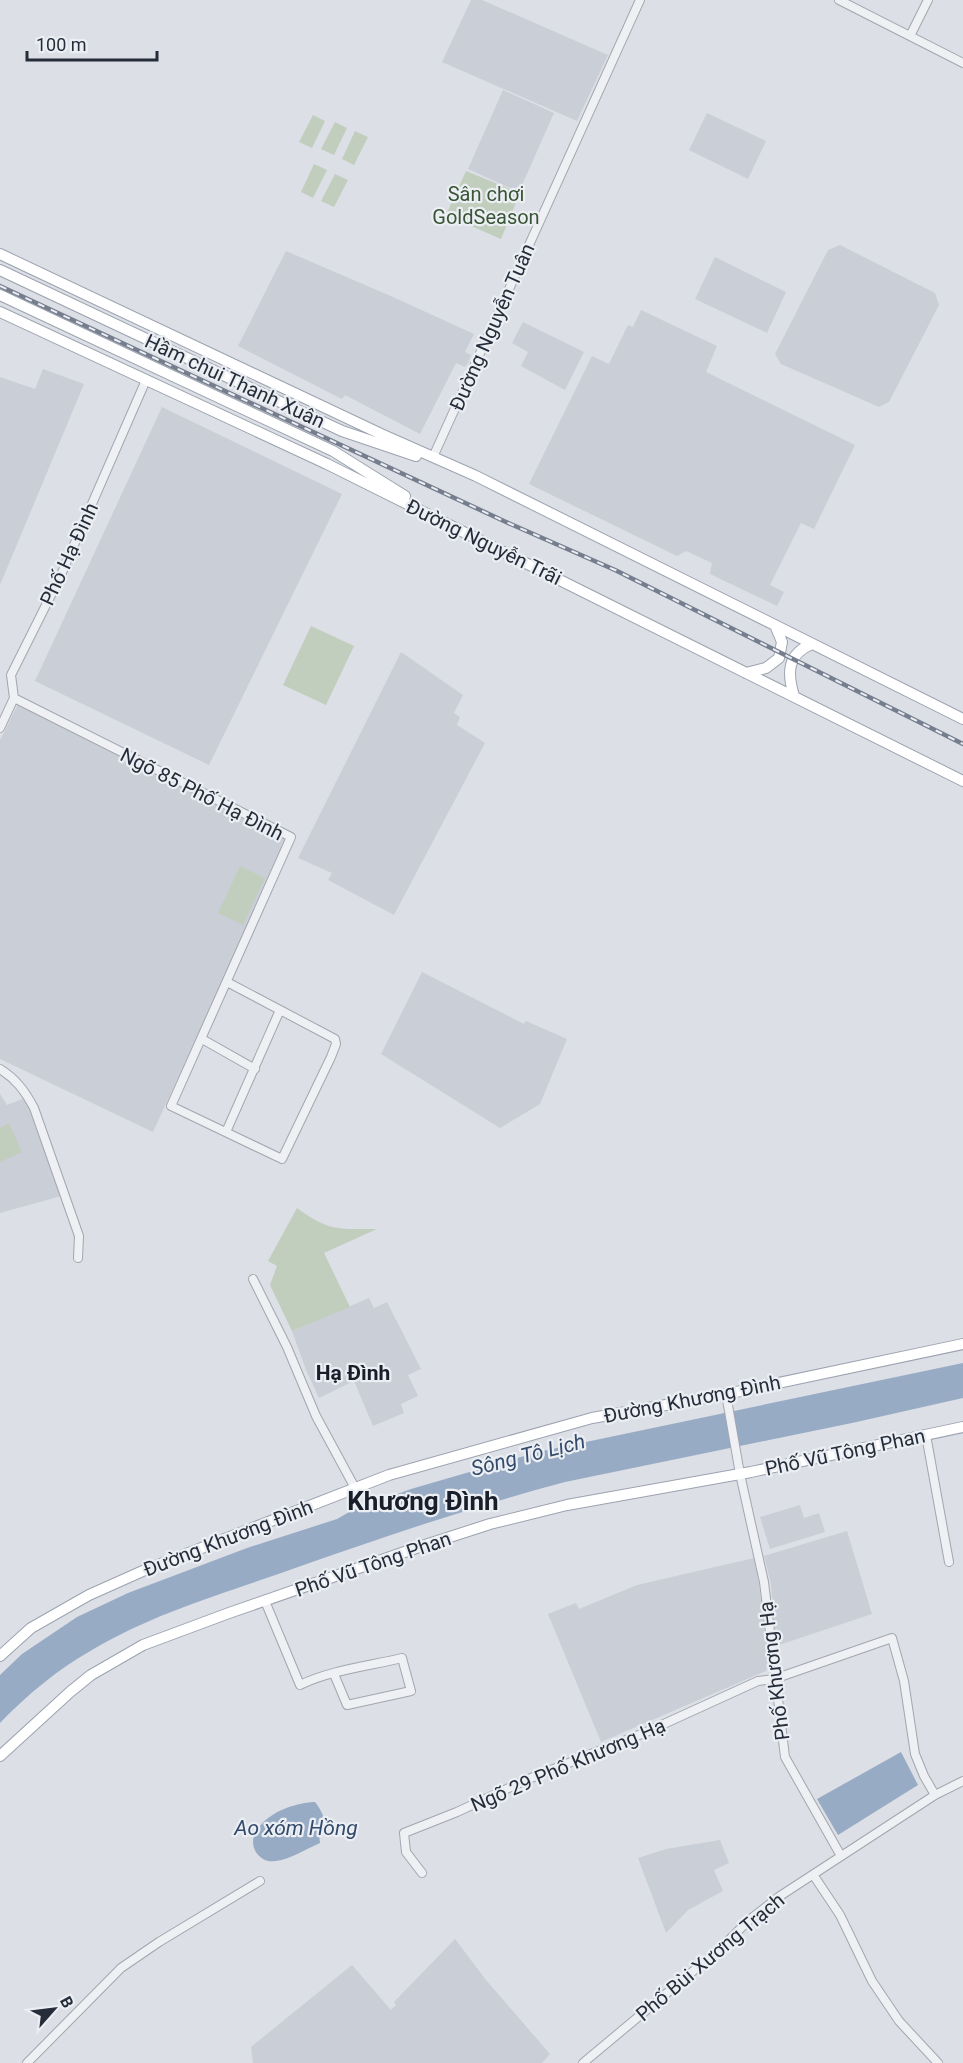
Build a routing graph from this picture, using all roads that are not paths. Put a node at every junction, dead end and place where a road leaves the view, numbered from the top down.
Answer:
1 (640, 0) edge
2 (839, 0) edge
3 (928, 0) edge
4 (910, 36) junction
5 (963, 63) edge
6 (0, 254) edge
7 (0, 270) edge
8 (0, 295) edge
9 (0, 312) edge
10 (146, 380) junction
11 (433, 457) junction
12 (476, 476) junction
13 (451, 525) junction
14 (775, 626) junction
15 (812, 644) junction
16 (747, 673) junction
17 (794, 696) junction
18 (14, 698) junction
19 (963, 719) edge
20 (0, 728) edge
21 (963, 781) edge
22 (227, 982) junction
23 (280, 1010) junction
24 (202, 1039) junction
25 (255, 1068) junction
26 (0, 1069) edge
27 (226, 1132) junction
28 (78, 1258) dead end
29 (253, 1279) dead end
30 (963, 1344) edge
31 (727, 1399) junction
32 (963, 1426) edge
33 (926, 1435) junction
34 (740, 1474) junction
35 (355, 1488) junction
36 (949, 1562) dead end
37 (265, 1601) junction
38 (0, 1656) edge
39 (334, 1674) junction
40 (774, 1679) junction
41 (0, 1756) edge
42 (963, 1781) edge
43 (935, 1795) junction
44 (841, 1856) junction
45 (422, 1873) dead end
46 (814, 1876) junction
47 (260, 1881) dead end
48 (27, 2063) edge
49 (583, 2063) edge
50 (938, 2063) edge

1 - 11 street, Đường Nguyễn Tuân
2 - 4 street
3 - 4 street
4 - 5 street
6 - 11 main road
7 - 12 main road, Hầm chui Thanh Xuân
8 - 13 main road, Hầm chui Thanh Xuân
9 - 10 main road, Đường Nguyễn Trãi
10 - 13 main road, Đường Nguyễn Trãi
10 - 18 street, Phố Hạ Đình
11 - 12 main road
12 - 14 main road
13 - 16 main road, Đường Nguyễn Trãi
14 - 15 main road
14 - 16 main road
15 - 17 main road
15 - 19 main road
16 - 17 main road, Đường Nguyễn Trãi
17 - 21 main road, Đường Nguyễn Trãi
18 - 20 street, Phố Hạ Đình
18 - 22 street, Ngõ 85 Phố Hạ Đình
22 - 23 street
22 - 24 street, Ngõ 85 Phố Hạ Đình
23 - 25 street
23 - 27 street
24 - 25 street
24 - 27 street, Ngõ 85 Phố Hạ Đình
25 - 27 street
26 - 28 street
29 - 35 street
30 - 31 main road, Đường Khương Đình
31 - 34 street, Phố Khương Hạ
31 - 35 main road, Đường Khương Đình
32 - 33 main road, Phố Vũ Tông Phan
33 - 34 main road, Phố Vũ Tông Phan
33 - 36 street
34 - 37 main road, Phố Vũ Tông Phan
34 - 40 street, Phố Khương Hạ
35 - 38 main road, Đường Khương Đình
37 - 39 street
37 - 41 main road, Phố Vũ Tông Phan
39 - 39 street
40 - 43 street
40 - 44 street, Phố Khương Hạ
40 - 45 street, Ngõ 29 Phố Khương Hạ
42 - 43 street, Phố Bùi Xương Trạch
43 - 44 street, Phố Bùi Xương Trạch
44 - 46 street, Phố Bùi Xương Trạch
46 - 49 street, Phố Bùi Xương Trạch
46 - 50 street
47 - 48 street

